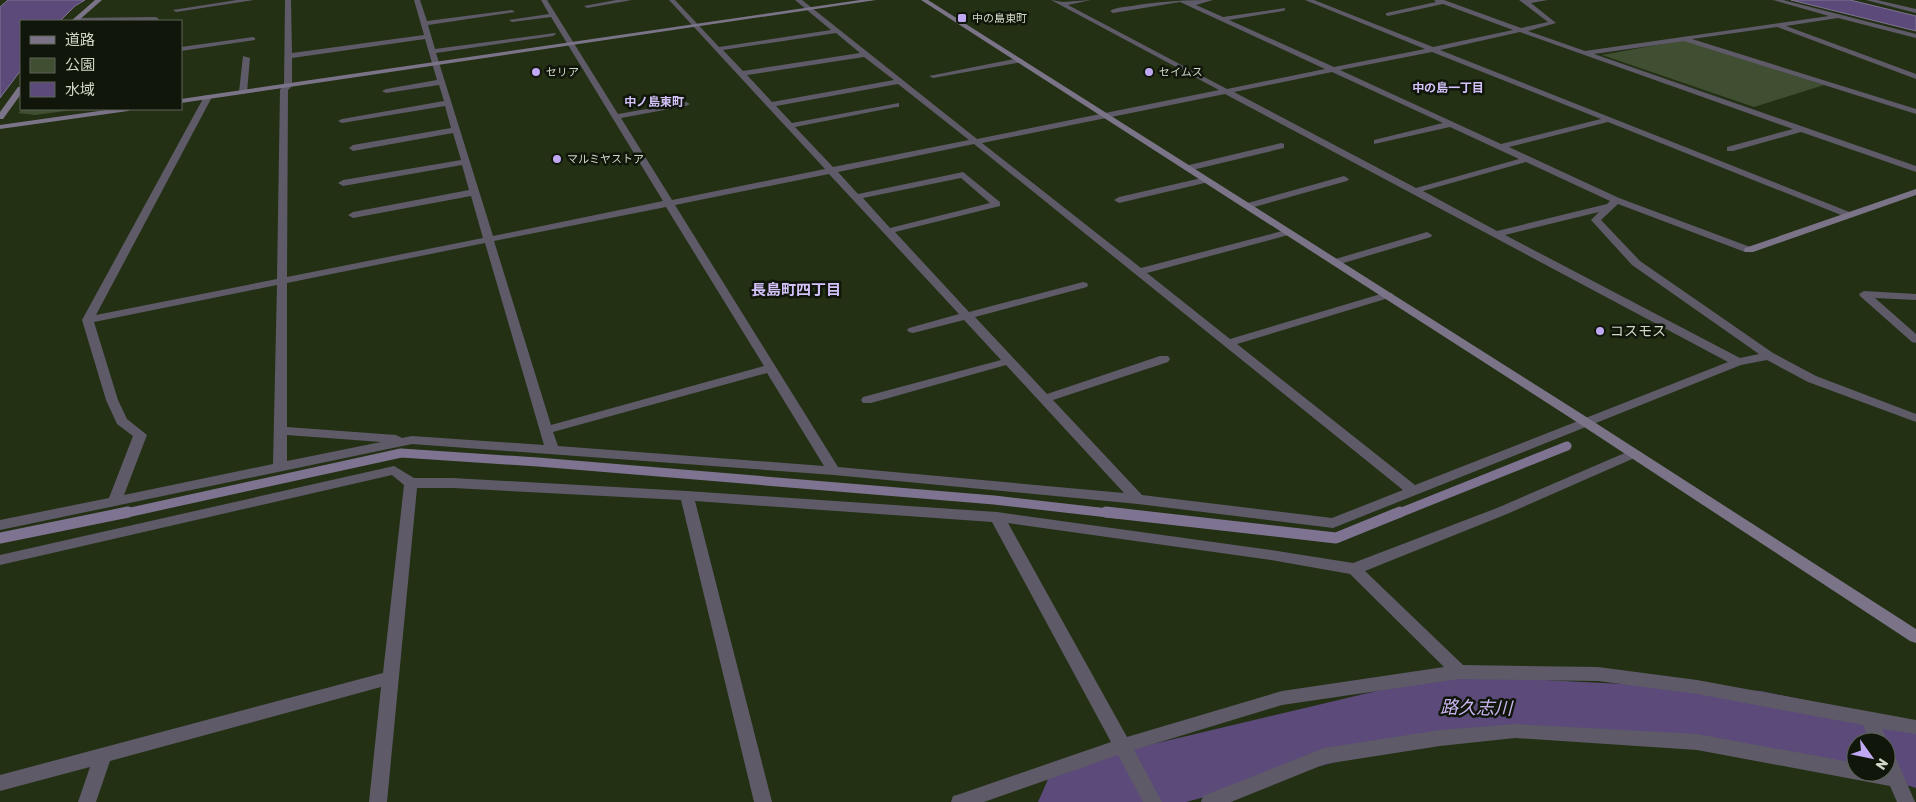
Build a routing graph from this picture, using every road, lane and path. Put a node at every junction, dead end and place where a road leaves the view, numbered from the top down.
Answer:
1 (99, 0) edge
2 (197, 0) edge
3 (251, 0) edge
4 (288, 0) edge
5 (418, 0) edge
6 (544, 0) edge
7 (629, 0) edge
8 (672, 0) edge
9 (798, 0) edge
10 (873, 0) edge
11 (924, 0) edge
12 (1088, 0) edge
13 (1180, 0) edge
14 (1210, 0) edge
15 (1308, 0) edge
16 (1545, 0) edge
17 (1776, 0) edge
18 (1869, 0) edge
19 (1441, 1) edge
20 (1523, 1) edge
21 (1058, 2) edge
22 (1188, 4) junction
23 (587, 6) dead end
24 (1283, 8) dead end
25 (809, 9) junction
26 (1112, 11) dead end
27 (512, 12) dead end
28 (1916, 12) edge
29 (553, 14) junction
30 (1388, 14) dead end
31 (163, 16) edge
32 (1839, 16) junction
33 (1222, 19) junction
34 (75, 20) edge
35 (92, 20) edge
36 (512, 20) dead end
37 (424, 23) junction
38 (1777, 25) junction
39 (696, 26) junction
40 (1521, 29) junction
41 (838, 31) junction
42 (553, 34) dead end
43 (1916, 36) edge
44 (428, 37) junction
45 (253, 39) dead end
46 (1683, 39) junction
47 (571, 44) junction
48 (182, 48) edge
49 (718, 49) junction
50 (1431, 50) junction
51 (433, 51) junction
52 (1584, 53) junction
53 (867, 54) junction
54 (288, 56) junction
55 (246, 58) dead end
56 (1019, 60) junction
57 (436, 63) junction
58 (1331, 69) junction
59 (741, 74) junction
60 (934, 76) dead end
61 (1916, 77) edge
62 (901, 81) junction
63 (442, 82) junction
64 (288, 86) junction
65 (20, 90) edge
66 (1224, 90) junction
67 (386, 91) dead end
68 (243, 92) junction
69 (208, 97) junction
70 (182, 101) edge
71 (448, 103) junction
72 (686, 104) dead end
73 (770, 104) junction
74 (896, 105) dead end
75 (118, 110) edge
76 (1916, 112) edge
77 (1103, 114) junction
78 (0, 117) edge
79 (616, 117) junction
80 (1608, 120) junction
81 (342, 122) dead end
82 (1450, 124) junction
83 (789, 126) junction
84 (0, 127) edge
85 (1801, 129) junction
86 (456, 130) junction
87 (975, 140) junction
88 (1377, 142) dead end
89 (1281, 146) dead end
90 (1500, 147) junction
91 (353, 148) dead end
92 (1730, 149) dead end
93 (1527, 159) junction
94 (466, 162) junction
95 (1188, 168) junction
96 (830, 169) junction
97 (1916, 169) edge
98 (1344, 179) dead end
99 (1206, 180) junction
100 (343, 183) dead end
101 (1414, 190) junction
102 (475, 192) junction
103 (1916, 192) edge
104 (856, 197) junction
105 (1119, 200) dead end
106 (668, 202) junction
107 (1613, 203) junction
108 (1247, 206) junction
109 (352, 215) dead end
110 (1849, 215) junction
111 (888, 231) junction
112 (1289, 232) junction
113 (1496, 234) junction
114 (1427, 235) dead end
115 (489, 239) junction
116 (1336, 262) junction
117 (1139, 272) junction
118 (284, 280) junction
119 (1083, 285) dead end
120 (1388, 296) junction
121 (1916, 297) edge
122 (967, 316) junction
123 (88, 320) junction
124 (913, 330) dead end
125 (1916, 340) edge
126 (1228, 343) junction
127 (1769, 356) junction
128 (1164, 359) dead end
129 (1009, 362) junction
130 (1738, 362) junction
131 (771, 368) junction
132 (1045, 399) junction
133 (867, 400) dead end
134 (1916, 418) edge
135 (1587, 422) junction
136 (546, 430) junction
137 (281, 431) junction
138 (412, 440) junction
139 (552, 450) junction
140 (1634, 453) junction
141 (280, 467) junction
142 (834, 471) junction
143 (411, 483) junction
144 (1413, 491) junction
145 (687, 496) junction
146 (1138, 499) junction
147 (114, 501) junction
148 (997, 517) junction
149 (0, 526) edge
150 (0, 560) edge
151 (1354, 568) junction
152 (1916, 637) edge
153 (1459, 672) junction
154 (392, 677) junction
155 (1869, 719) junction
156 (1916, 727) edge
157 (1875, 732) edge
158 (1122, 746) junction
159 (103, 755) junction
160 (1846, 769) edge
161 (1896, 779) edge
162 (0, 783) edge
163 (87, 802) edge
164 (378, 802) edge
165 (763, 802) edge
166 (960, 802) edge
167 (1153, 802) edge
168 (1210, 802) edge
169 (1906, 802) edge

1 - 34 street
2 - 31 street
3 - 31 street
4 - 54 street
5 - 37 street
6 - 29 street
7 - 23 street
8 - 39 street
9 - 25 street
10 - 25 street
11 - 56 street
12 - 21 street
13 - 22 street
13 - 26 street
14 - 22 street
15 - 50 street
16 - 20 street
17 - 32 street
18 - 28 street
19 - 30 street
19 - 40 street
20 - 40 street
21 - 66 street
22 - 33 street
24 - 33 street
25 - 39 street
25 - 41 street
27 - 37 street
29 - 36 street
29 - 47 street
31 - 35 street
32 - 38 street
32 - 43 street
33 - 58 street
37 - 44 street
38 - 46 street
38 - 61 street
39 - 47 street
39 - 49 street
40 - 50 street
40 - 52 street
41 - 49 street
41 - 53 street
42 - 51 street
44 - 51 street
44 - 54 street
45 - 48 street
46 - 52 street
46 - 76 street
47 - 57 street
47 - 79 street
49 - 59 street
50 - 58 street
50 - 80 street
51 - 57 street
52 - 85 street
53 - 59 street
53 - 62 street
54 - 64 street
55 - 68 street
56 - 60 street
56 - 77 street
57 - 63 street
57 - 64 street
58 - 66 street
58 - 82 street
59 - 73 street
62 - 73 street
62 - 87 street
63 - 67 street
63 - 71 street
64 - 68 street
64 - 118 street
65 - 78 street
66 - 77 street
66 - 101 street
68 - 69 street
69 - 70 street
69 - 123 street
71 - 81 street
71 - 86 street
72 - 79 street
73 - 83 street
74 - 83 street
75 - 84 street
77 - 87 street
77 - 95 street
79 - 106 street
80 - 90 street
80 - 110 street
82 - 88 street
82 - 90 street
83 - 96 street
85 - 92 street
85 - 97 street
86 - 91 street
86 - 94 street
87 - 96 street
87 - 117 street
89 - 95 street
90 - 93 street
93 - 101 street
93 - 107 street
94 - 100 street
94 - 102 street
95 - 99 street
96 - 104 street
96 - 106 street
98 - 108 street
99 - 105 street
99 - 108 street
101 - 113 street
102 - 109 street
102 - 115 street
103 - 110 street
104 - 111 street
104 - 111 street
106 - 115 street
106 - 131 street
107 - 110 street
107 - 113 street
107 - 127 street
108 - 112 street
111 - 122 street
112 - 116 street
112 - 117 street
113 - 130 street
114 - 116 street
115 - 118 street
115 - 136 street
116 - 120 street
117 - 126 street
118 - 123 street
118 - 137 street
119 - 122 street
120 - 126 street
120 - 135 street
121 - 125 street
122 - 124 street
122 - 129 street
123 - 147 street
126 - 144 street
127 - 130 street
127 - 134 street
128 - 132 street
129 - 132 street
129 - 133 street
130 - 135 street
131 - 136 street
131 - 142 street
132 - 146 street
135 - 140 street
135 - 144 street
136 - 139 street
137 - 138 street
137 - 141 street
138 - 139 street
138 - 141 street
139 - 142 street
140 - 151 street
140 - 152 street
141 - 147 street
142 - 146 street
143 - 145 street
143 - 150 street
143 - 154 street
144 - 146 street
145 - 148 street
145 - 165 street
147 - 149 street
148 - 151 street
148 - 158 street
151 - 153 street
153 - 155 street
153 - 158 street
154 - 159 street
154 - 164 street
155 - 156 street
155 - 157 street
158 - 166 street
158 - 167 street
159 - 162 street
159 - 163 street
160 - 168 street
161 - 169 street

